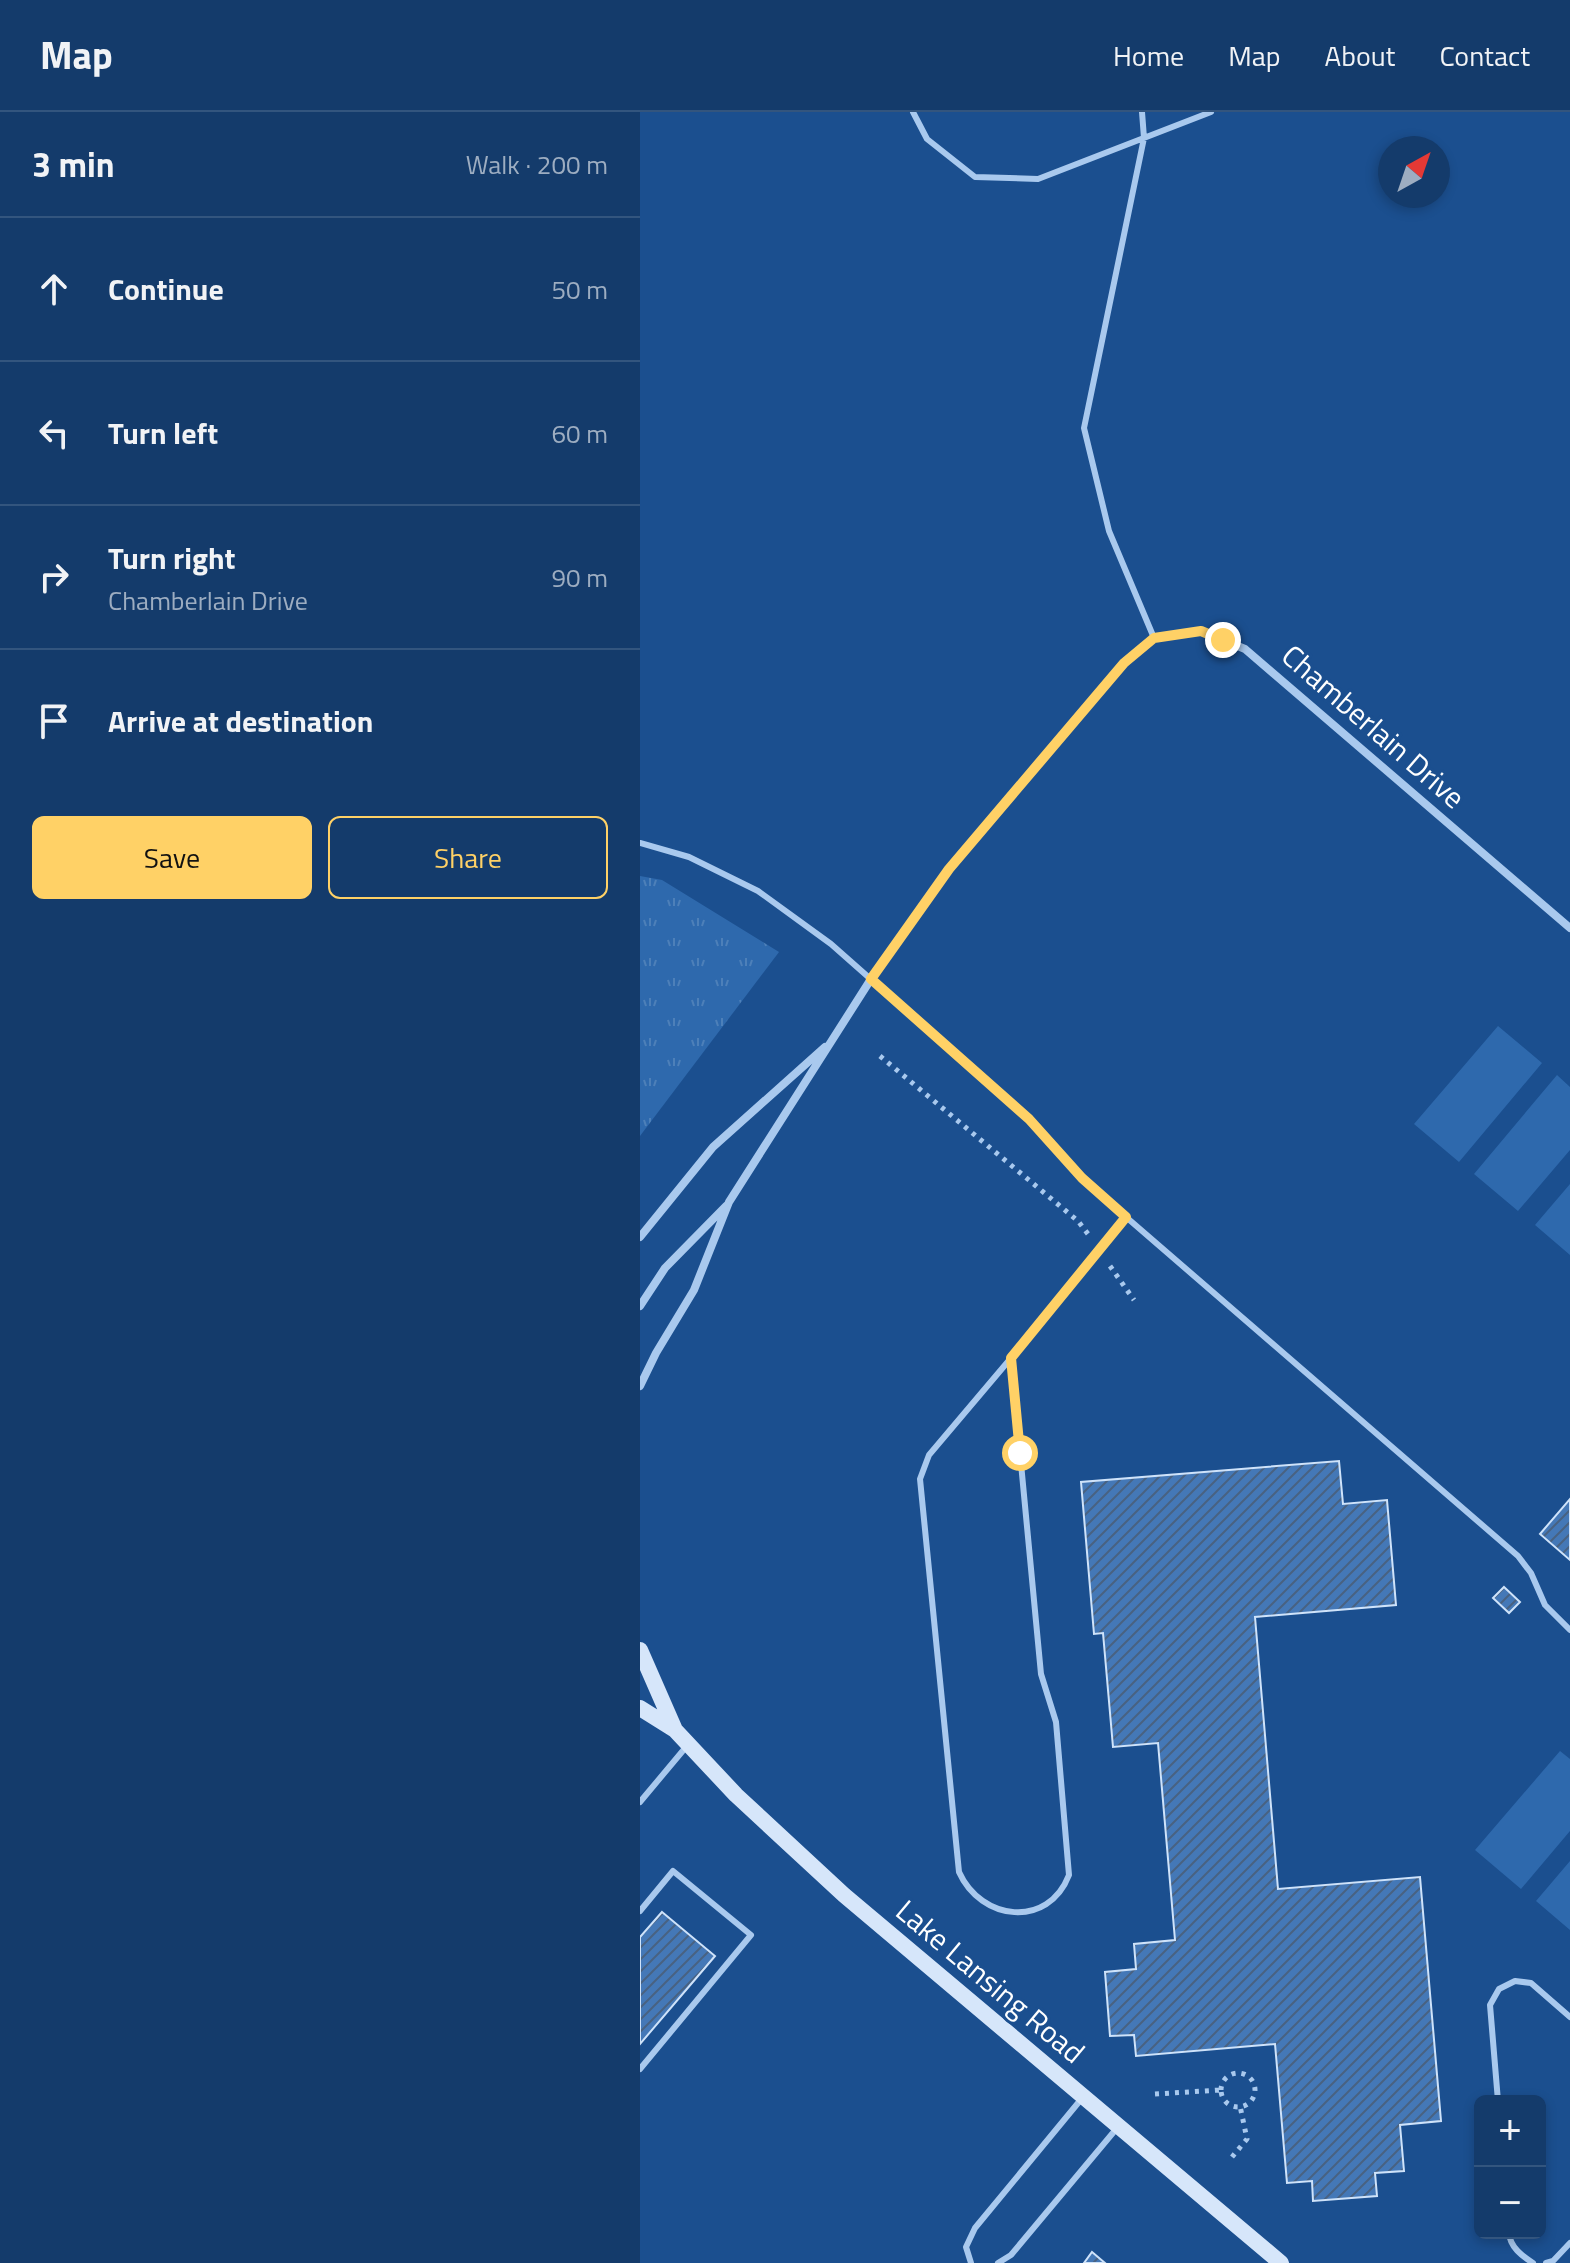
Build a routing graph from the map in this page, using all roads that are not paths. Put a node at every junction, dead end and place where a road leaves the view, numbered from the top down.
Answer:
1 (913, 112) edge
2 (1142, 112) edge
3 (1211, 112) edge
4 (1144, 138) junction
5 (1154, 638) junction
6 (640, 843) edge
7 (1570, 928) edge
8 (871, 979) junction
9 (834, 1038) junction
10 (729, 1202) junction
11 (1126, 1217) junction
12 (640, 1237) edge
13 (640, 1306) edge
14 (1011, 1358) junction
15 (640, 1386) edge
16 (1570, 1630) edge
17 (640, 1650) edge
18 (640, 1708) edge
19 (675, 1730) junction
20 (689, 1744) junction
21 (640, 1802) edge
22 (640, 1911) edge
23 (1570, 2017) edge
24 (640, 2069) edge
25 (1498, 2095) edge
26 (1083, 2097) junction
27 (1118, 2127) junction
28 (1509, 2239) edge
29 (1570, 2243) edge
30 (971, 2263) edge
31 (998, 2263) edge
32 (1281, 2263) edge
33 (1533, 2263) edge
34 (1546, 2263) edge

1 - 4 lane
2 - 4 lane
3 - 4 lane
4 - 5 lane
5 - 7 street, Chamberlain Drive
5 - 8 street
6 - 8 lane
8 - 9 street
8 - 11 lane
9 - 10 street
9 - 12 street
10 - 13 street
10 - 15 street
11 - 14 lane
11 - 16 lane
14 - 14 lane
17 - 19 main road, Lake Lansing Road
18 - 19 main road, Lake Lansing Road
19 - 20 main road, Lake Lansing Road
20 - 21 lane
20 - 26 main road, Lake Lansing Road
22 - 24 lane
23 - 25 lane
26 - 27 main road, Lake Lansing Road
26 - 30 lane
27 - 31 lane
27 - 32 main road, Lake Lansing Road
28 - 33 lane
29 - 34 lane

